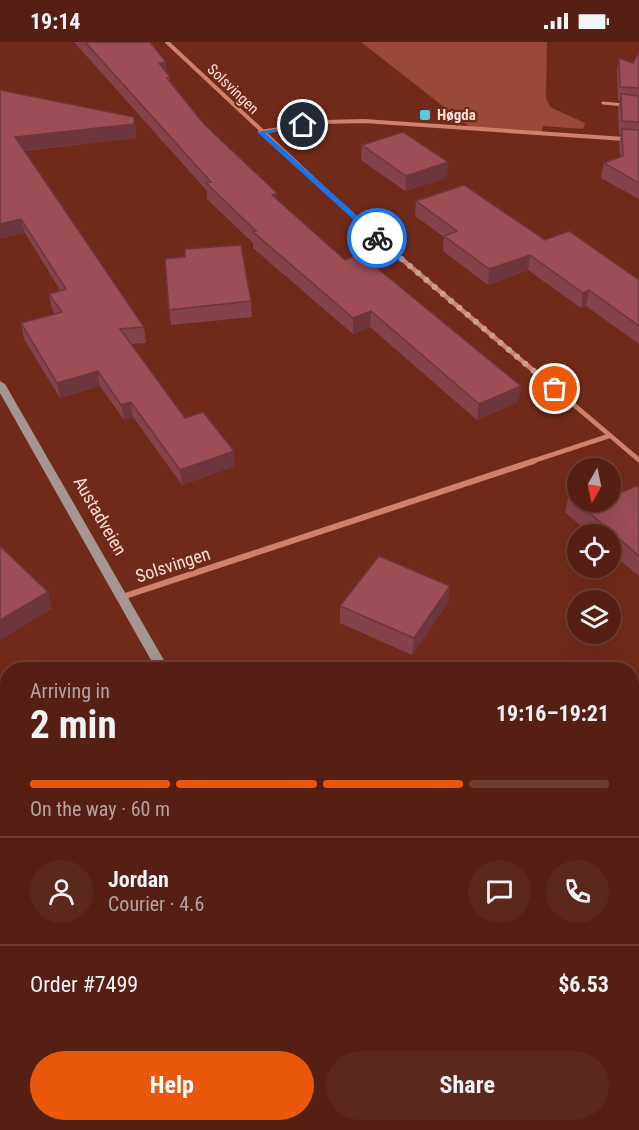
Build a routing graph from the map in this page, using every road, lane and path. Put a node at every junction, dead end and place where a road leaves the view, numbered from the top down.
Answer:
1 (167, 42) edge
2 (603, 104) dead end
3 (630, 106) edge
4 (260, 132) junction
5 (639, 140) edge
6 (0, 385) edge
7 (609, 436) junction
8 (639, 459) edge
9 (122, 597) junction
10 (159, 662) edge

1 - 4 street, Solsvingen
2 - 3 lane
4 - 5 street
4 - 7 street, Solsvingen
6 - 9 main road, Austadveien
7 - 8 street, Solsvingen
7 - 9 street, Solsvingen
9 - 10 main road, Austadveien

